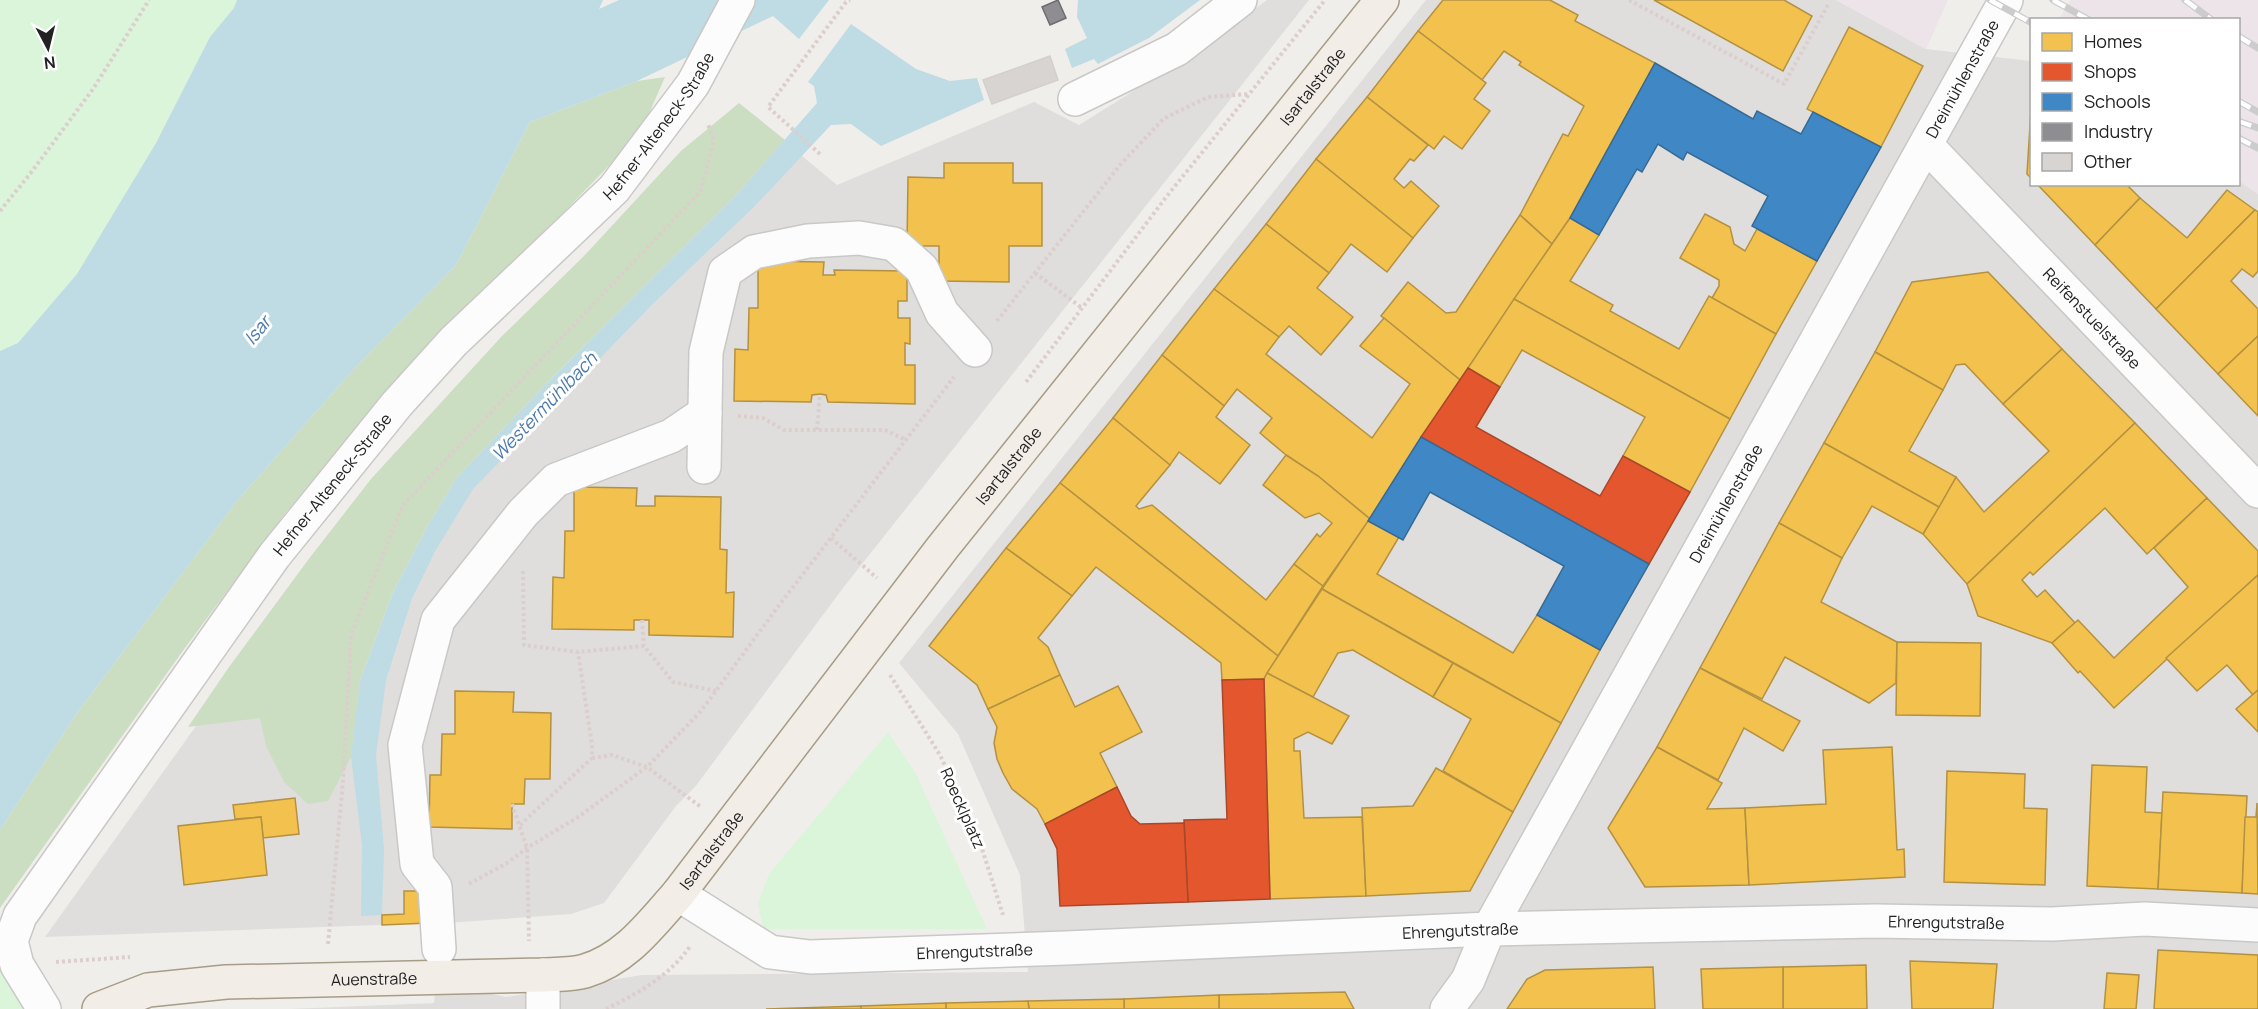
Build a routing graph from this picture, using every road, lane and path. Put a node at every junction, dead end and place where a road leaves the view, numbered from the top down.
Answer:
1 (149, 0) edge
2 (738, 0) edge
3 (850, 0) edge
4 (1240, 0) edge
5 (1325, 0) edge
6 (1382, 0) edge
7 (1629, 0) edge
8 (2006, 0) edge
9 (1828, 5) dead end
10 (700, 71) junction
11 (1249, 94) junction
12 (1075, 99) dead end
13 (1926, 145) junction
14 (820, 154) dead end
15 (0, 212) edge
16 (1035, 273) junction
17 (1082, 308) junction
18 (975, 350) junction
19 (1021, 389) dead end
20 (820, 394) dead end
21 (705, 413) junction
22 (818, 430) junction
23 (906, 440) junction
24 (704, 467) dead end
25 (2258, 491) edge
26 (831, 538) junction
27 (524, 568) dead end
28 (884, 569) dead end
29 (877, 579) junction
30 (870, 587) dead end
31 (642, 620) dead end
32 (644, 646) junction
33 (578, 652) junction
34 (890, 675) dead end
35 (716, 691) junction
36 (592, 758) junction
37 (648, 767) junction
38 (512, 804) dead end
39 (702, 807) dead end
40 (520, 825) junction
41 (527, 848) junction
42 (463, 887) dead end
43 (678, 894) junction
44 (2258, 925) edge
45 (1489, 929) junction
46 (641, 936) joint
47 (328, 949) dead end
48 (439, 949) dead end
49 (1015, 950) junction
50 (536, 961) junction
51 (44, 1009) edge
52 (99, 1009) edge
53 (543, 1009) edge
54 (1447, 1009) edge

1 - 15 path
2 - 10 street, Hefner-Alteneck-Straße
3 - 14 path
4 - 12 street
5 - 11 path
6 - 43 main road, Isartalstraße
7 - 9 path
8 - 13 street, Dreimühlenstraße
10 - 47 path
10 - 51 street, Hefner-Alteneck-Straße
11 - 16 path
11 - 17 path
13 - 25 street, Reifenstuelstraße
13 - 45 street, Dreimühlenstraße
16 - 17 path
16 - 18 path
17 - 19 path
18 - 21 street
18 - 23 path
20 - 22 path
21 - 22 path
21 - 24 street
21 - 48 street
22 - 23 path
23 - 26 path
26 - 29 path
26 - 35 path
27 - 33 path
28 - 29 path
29 - 30 path
31 - 32 path
32 - 33 path
32 - 35 path
33 - 36 path
34 - 49 path, Roecklplatz
35 - 37 path
36 - 37 path
36 - 40 path
37 - 39 path
37 - 41 path
38 - 40 path
40 - 41 path
41 - 42 path
41 - 50 path
43 - 46 main road, Isartalstraße
43 - 49 street, Ehrengutstraße
44 - 45 street, Ehrengutstraße
45 - 49 street, Ehrengutstraße
45 - 54 street, Dreimühlenstraße
46 - 50 main road, Auenstraße
50 - 52 main road, Auenstraße
50 - 53 street

